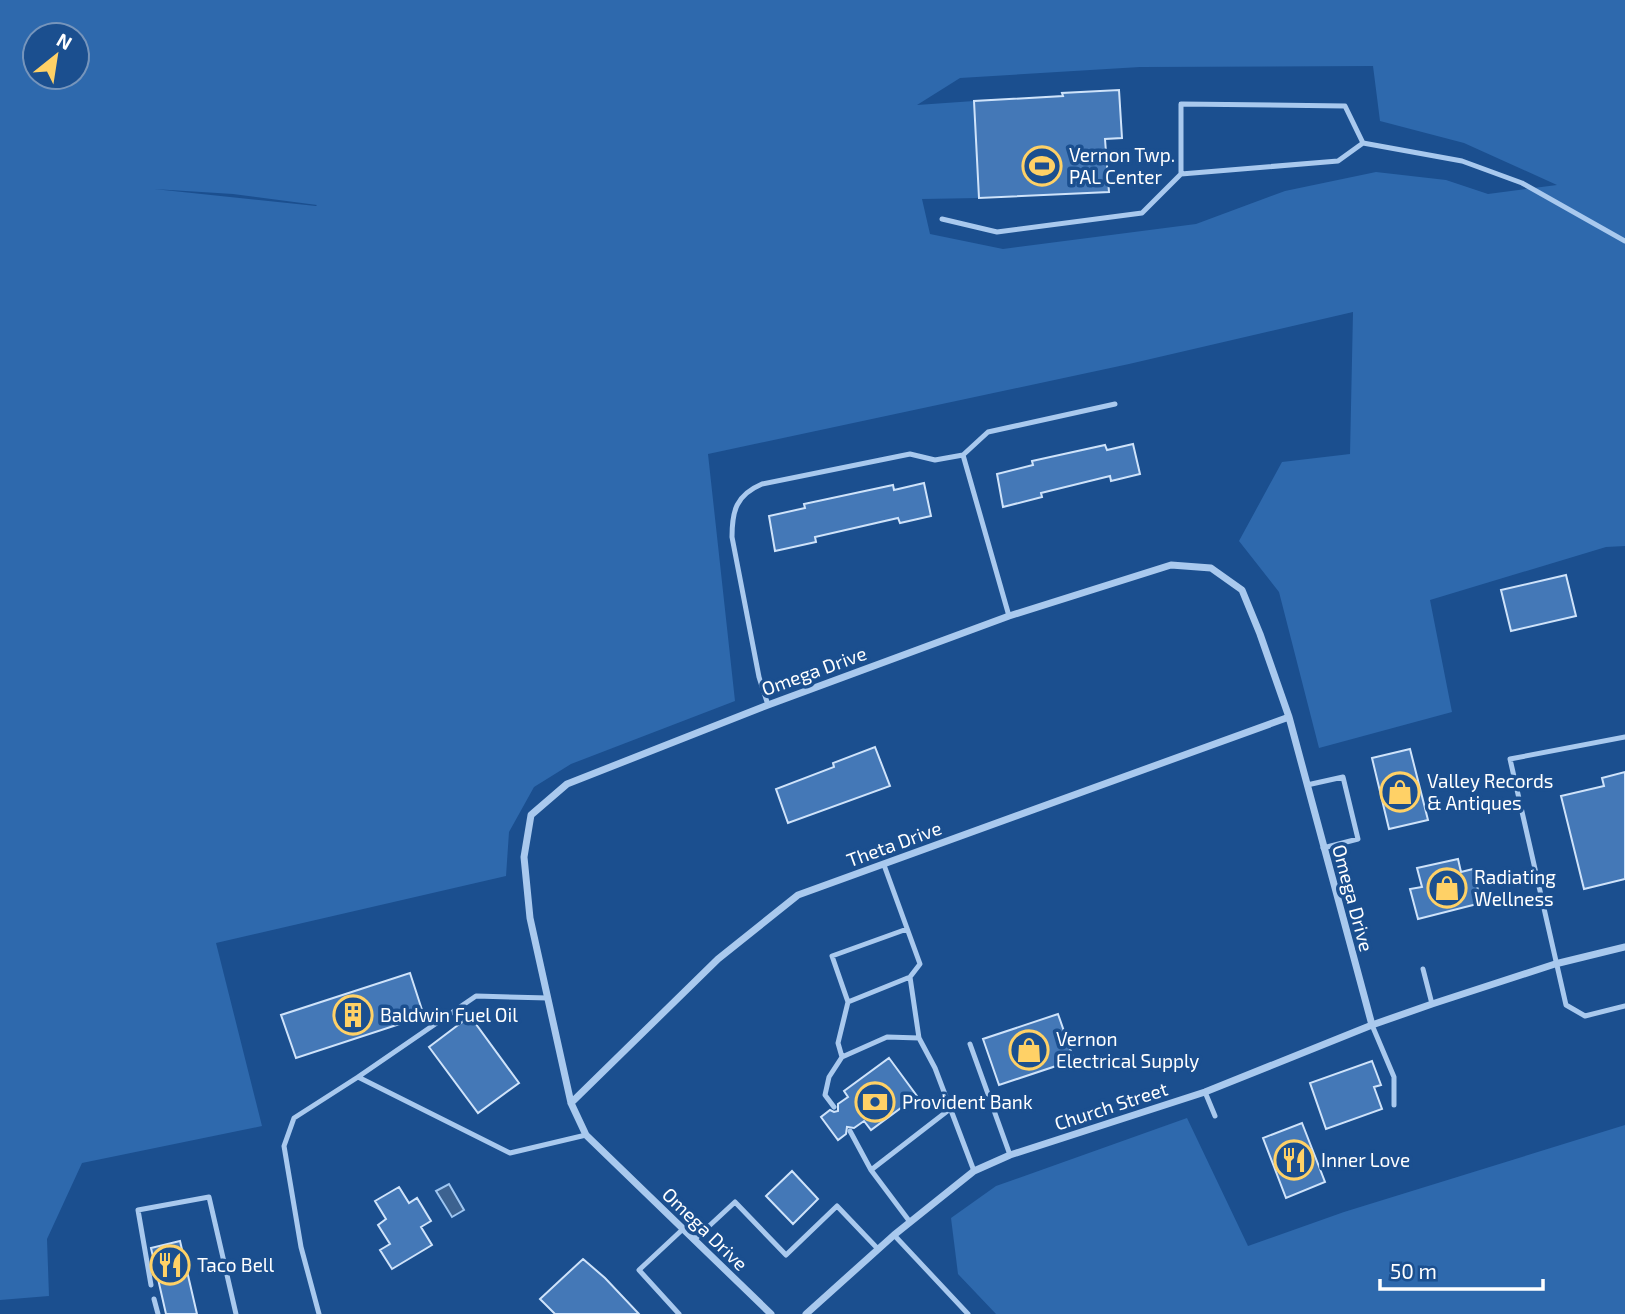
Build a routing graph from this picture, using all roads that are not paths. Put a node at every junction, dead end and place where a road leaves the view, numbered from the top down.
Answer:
1 (1363, 143) junction
2 (1181, 174) junction
3 (943, 219) dead end
4 (1625, 241) edge
5 (1115, 404) dead end
6 (963, 455) junction
7 (1009, 616) junction
8 (768, 705) junction
9 (1289, 717) junction
10 (1625, 737) edge
11 (1307, 785) junction
12 (1323, 848) junction
13 (884, 865) junction
14 (906, 929) junction
15 (1625, 947) edge
16 (1555, 964) junction
17 (1423, 968) dead end
18 (910, 977) junction
19 (548, 998) junction
20 (848, 1002) junction
21 (1432, 1004) junction
22 (1625, 1006) edge
23 (1372, 1025) junction
24 (919, 1038) junction
25 (970, 1044) dead end
26 (842, 1057) junction
27 (358, 1077) junction
28 (1205, 1092) junction
29 (571, 1103) junction
30 (1394, 1105) dead end
31 (834, 1107) dead end
32 (950, 1109) junction
33 (1216, 1116) dead end
34 (850, 1131) dead end
35 (586, 1135) junction
36 (1010, 1155) junction
37 (871, 1170) junction
38 (974, 1171) junction
39 (910, 1222) junction
40 (683, 1229) junction
41 (894, 1235) junction
42 (694, 1240) junction
43 (877, 1249) junction
44 (151, 1285) dead end
45 (154, 1299) dead end
46 (816, 1311) edge
47 (158, 1314) edge
48 (236, 1314) edge
49 (319, 1314) edge
50 (678, 1314) edge
51 (771, 1314) edge
52 (806, 1314) edge
53 (968, 1314) edge

1 - 2 lane
1 - 2 lane
1 - 4 lane
2 - 3 lane
5 - 6 lane
6 - 7 lane
6 - 8 lane
7 - 8 street, Omega Drive
7 - 9 street, Omega Drive
8 - 19 street, Omega Drive
9 - 11 street, Omega Drive
9 - 13 street, Theta Drive
10 - 16 lane
11 - 12 street, Omega Drive
11 - 12 lane
12 - 23 street, Omega Drive
13 - 14 lane
13 - 29 street, Theta Drive
14 - 18 lane
14 - 20 lane
15 - 16 street, Church Street
16 - 21 street, Church Street
16 - 22 lane
17 - 21 lane
18 - 20 lane
18 - 24 lane
19 - 27 lane
19 - 29 street, Omega Drive
20 - 26 lane
21 - 23 street, Church Street
23 - 28 street, Church Street
23 - 30 lane
24 - 26 lane
24 - 32 lane
25 - 36 lane
26 - 31 lane
27 - 35 lane
27 - 49 lane
28 - 33 lane
28 - 36 street, Church Street
29 - 35 street, Omega Drive
32 - 37 lane
32 - 38 lane
34 - 37 lane
35 - 40 street, Omega Drive
36 - 38 street, Church Street
37 - 39 lane
38 - 39 street, Church Street
39 - 41 street, Church Street
40 - 42 street, Omega Drive
40 - 50 lane
41 - 43 street, Church Street
41 - 53 lane
42 - 43 lane
42 - 51 street, Omega Drive
43 - 46 street, Church Street
44 - 48 lane
45 - 47 lane
46 - 52 street, Church Street

